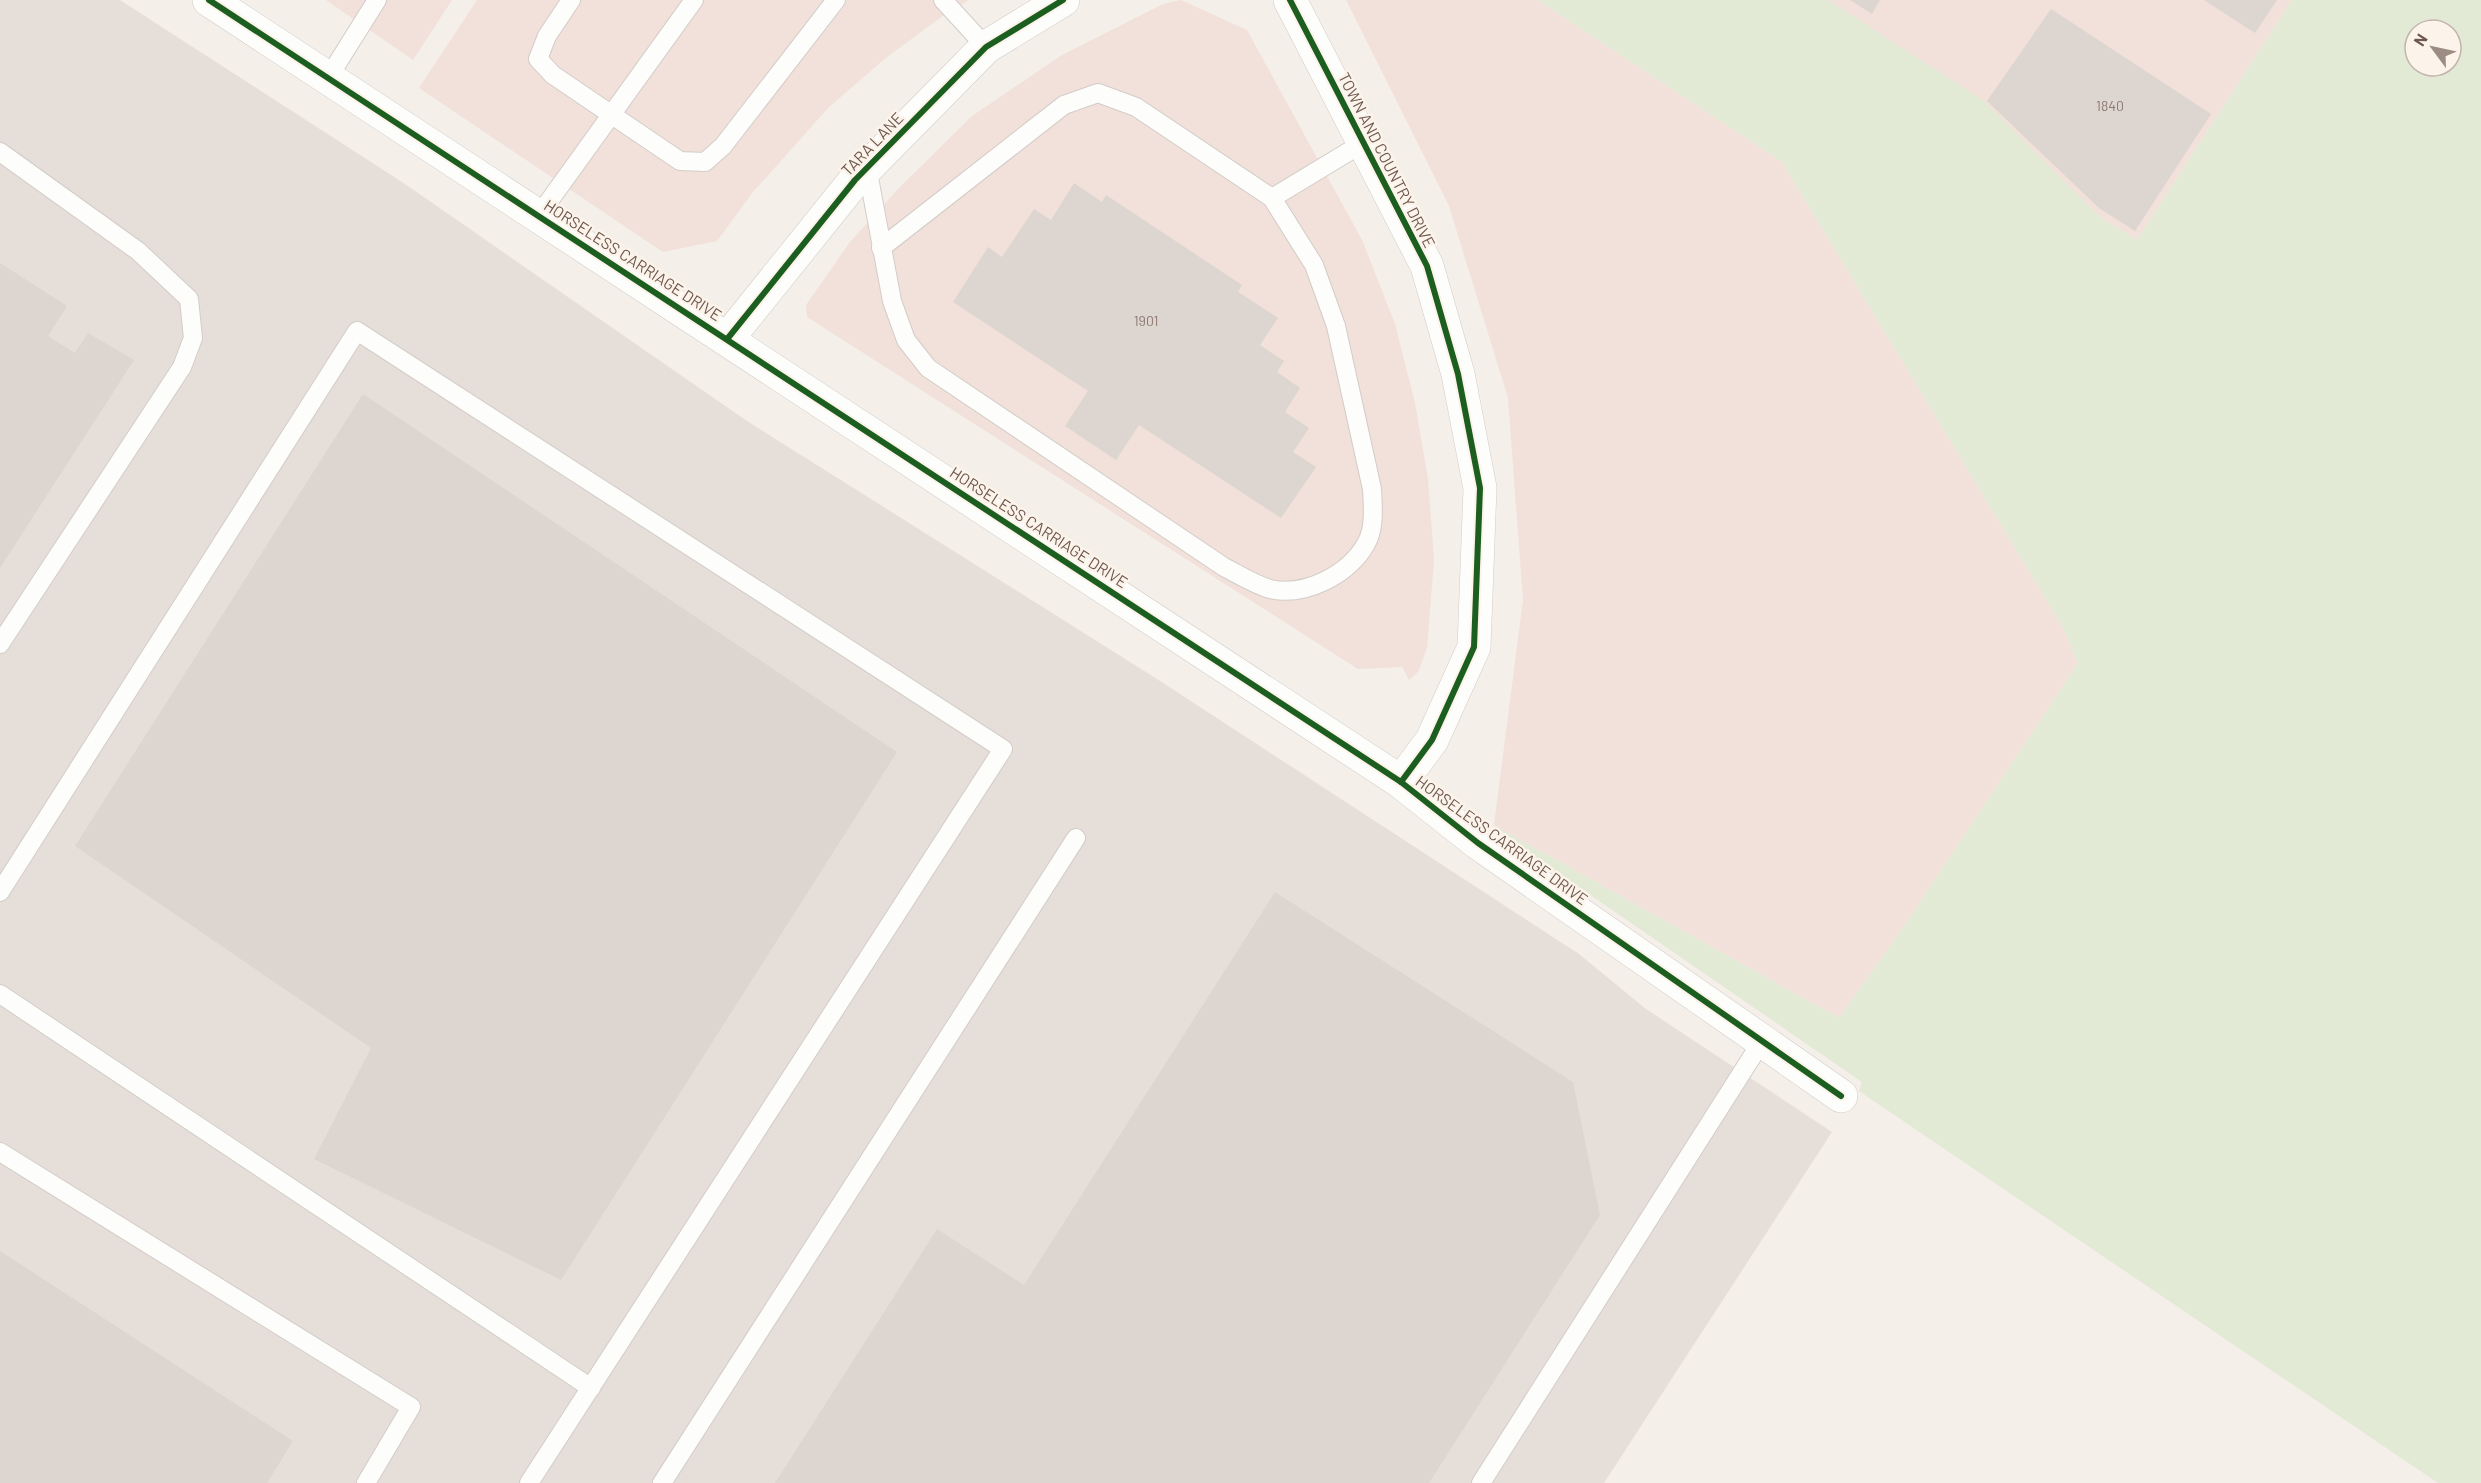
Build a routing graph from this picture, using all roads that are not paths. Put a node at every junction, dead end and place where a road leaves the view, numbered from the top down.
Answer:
1 (209, 0) edge
2 (377, 0) edge
3 (571, 0) edge
4 (694, 0) edge
5 (836, 0) edge
6 (943, 0) edge
7 (1063, 0) edge
8 (1290, 0) edge
9 (986, 47) junction
10 (328, 78) junction
11 (614, 114) junction
12 (1363, 143) junction
13 (0, 152) edge
14 (867, 167) junction
15 (1272, 198) junction
16 (539, 215) junction
17 (881, 248) junction
18 (728, 338) junction
19 (0, 644) edge
20 (1401, 782) junction
21 (1076, 838) dead end
22 (0, 892) edge
23 (0, 994) edge
24 (1762, 1041) junction
25 (1841, 1096) dead end
26 (0, 1152) edge
27 (591, 1388) junction
28 (366, 1483) edge
29 (529, 1483) edge
30 (662, 1483) edge
31 (1481, 1483) edge

1 - 10 street, HORSELESS CARRIAGE DRIVE
2 - 10 lane
3 - 11 lane
4 - 11 lane
5 - 11 lane
6 - 9 lane
7 - 9 street, TARA LANE
8 - 12 street, TOWN AND COUNTRY DRIVE
9 - 14 street, TARA LANE
10 - 16 street, HORSELESS CARRIAGE DRIVE
11 - 16 lane
12 - 15 lane
12 - 20 street, TOWN AND COUNTRY DRIVE
13 - 19 lane
14 - 17 lane
14 - 18 street, TARA LANE
15 - 17 lane
15 - 17 lane
16 - 18 street, HORSELESS CARRIAGE DRIVE
18 - 20 street, HORSELESS CARRIAGE DRIVE
20 - 24 street, HORSELESS CARRIAGE DRIVE
21 - 30 lane
22 - 27 lane
23 - 27 lane
24 - 25 street, HORSELESS CARRIAGE DRIVE
24 - 31 lane
26 - 28 lane
27 - 29 lane

